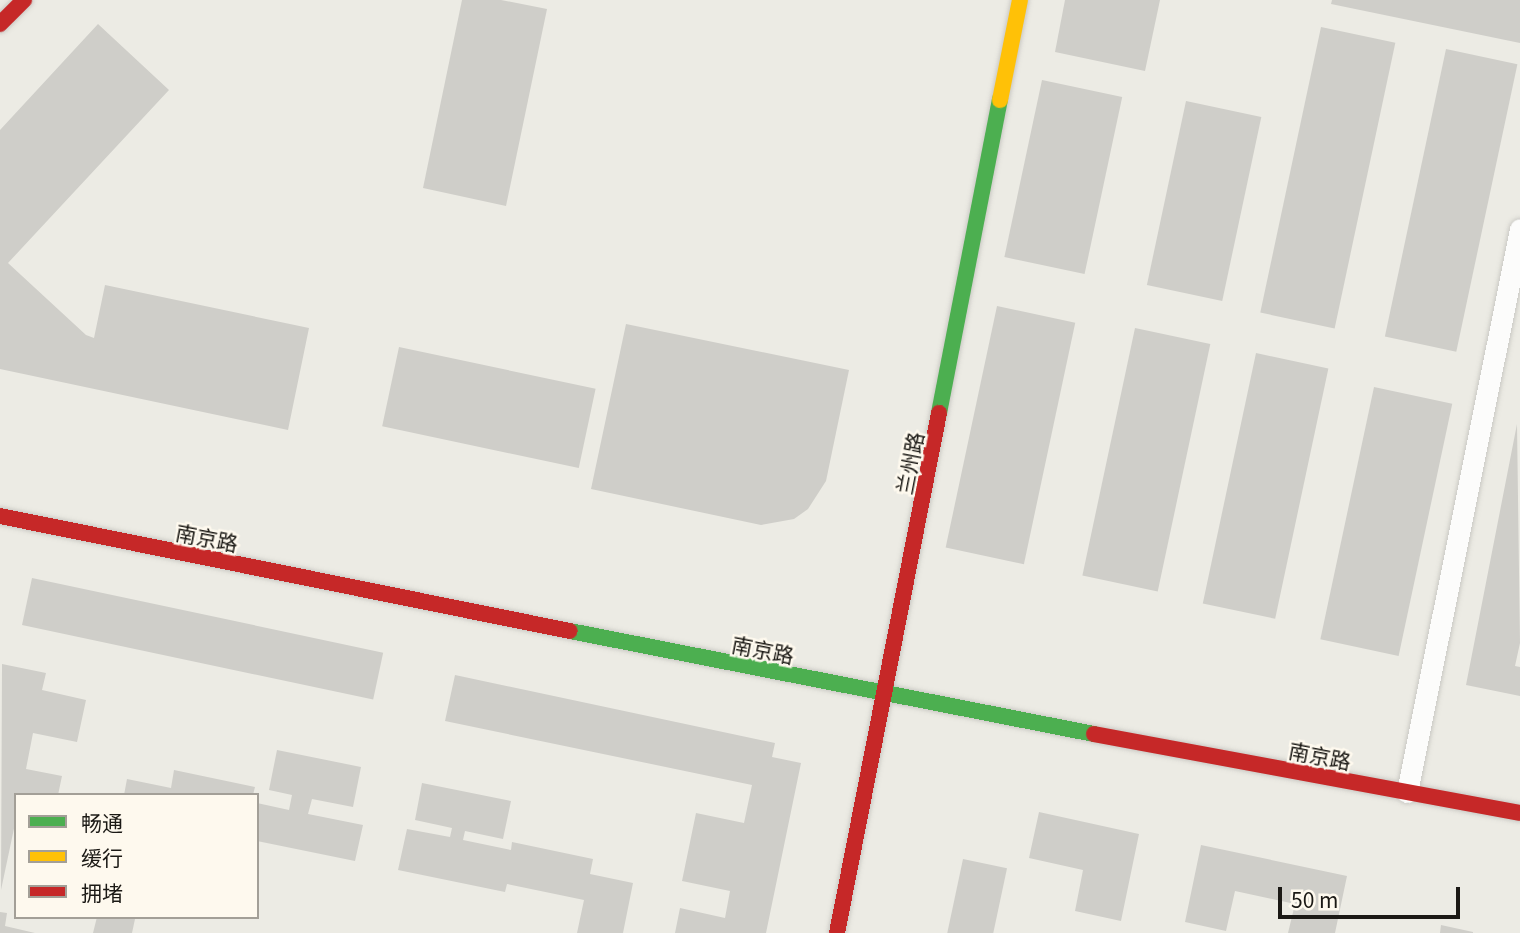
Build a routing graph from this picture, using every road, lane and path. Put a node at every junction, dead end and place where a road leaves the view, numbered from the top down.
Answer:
1 (24, 0) edge
2 (1020, 0) edge
3 (0, 24) edge
4 (1520, 229) edge
5 (0, 516) edge
6 (885, 695) junction
7 (1407, 792) junction
8 (1520, 813) edge
9 (837, 933) edge

1 - 3 street
2 - 6 street, 兰州路
4 - 7 street
5 - 6 street, 南京路
6 - 7 street, 南京路
6 - 9 street, 兰州路
7 - 8 street, 南京路

